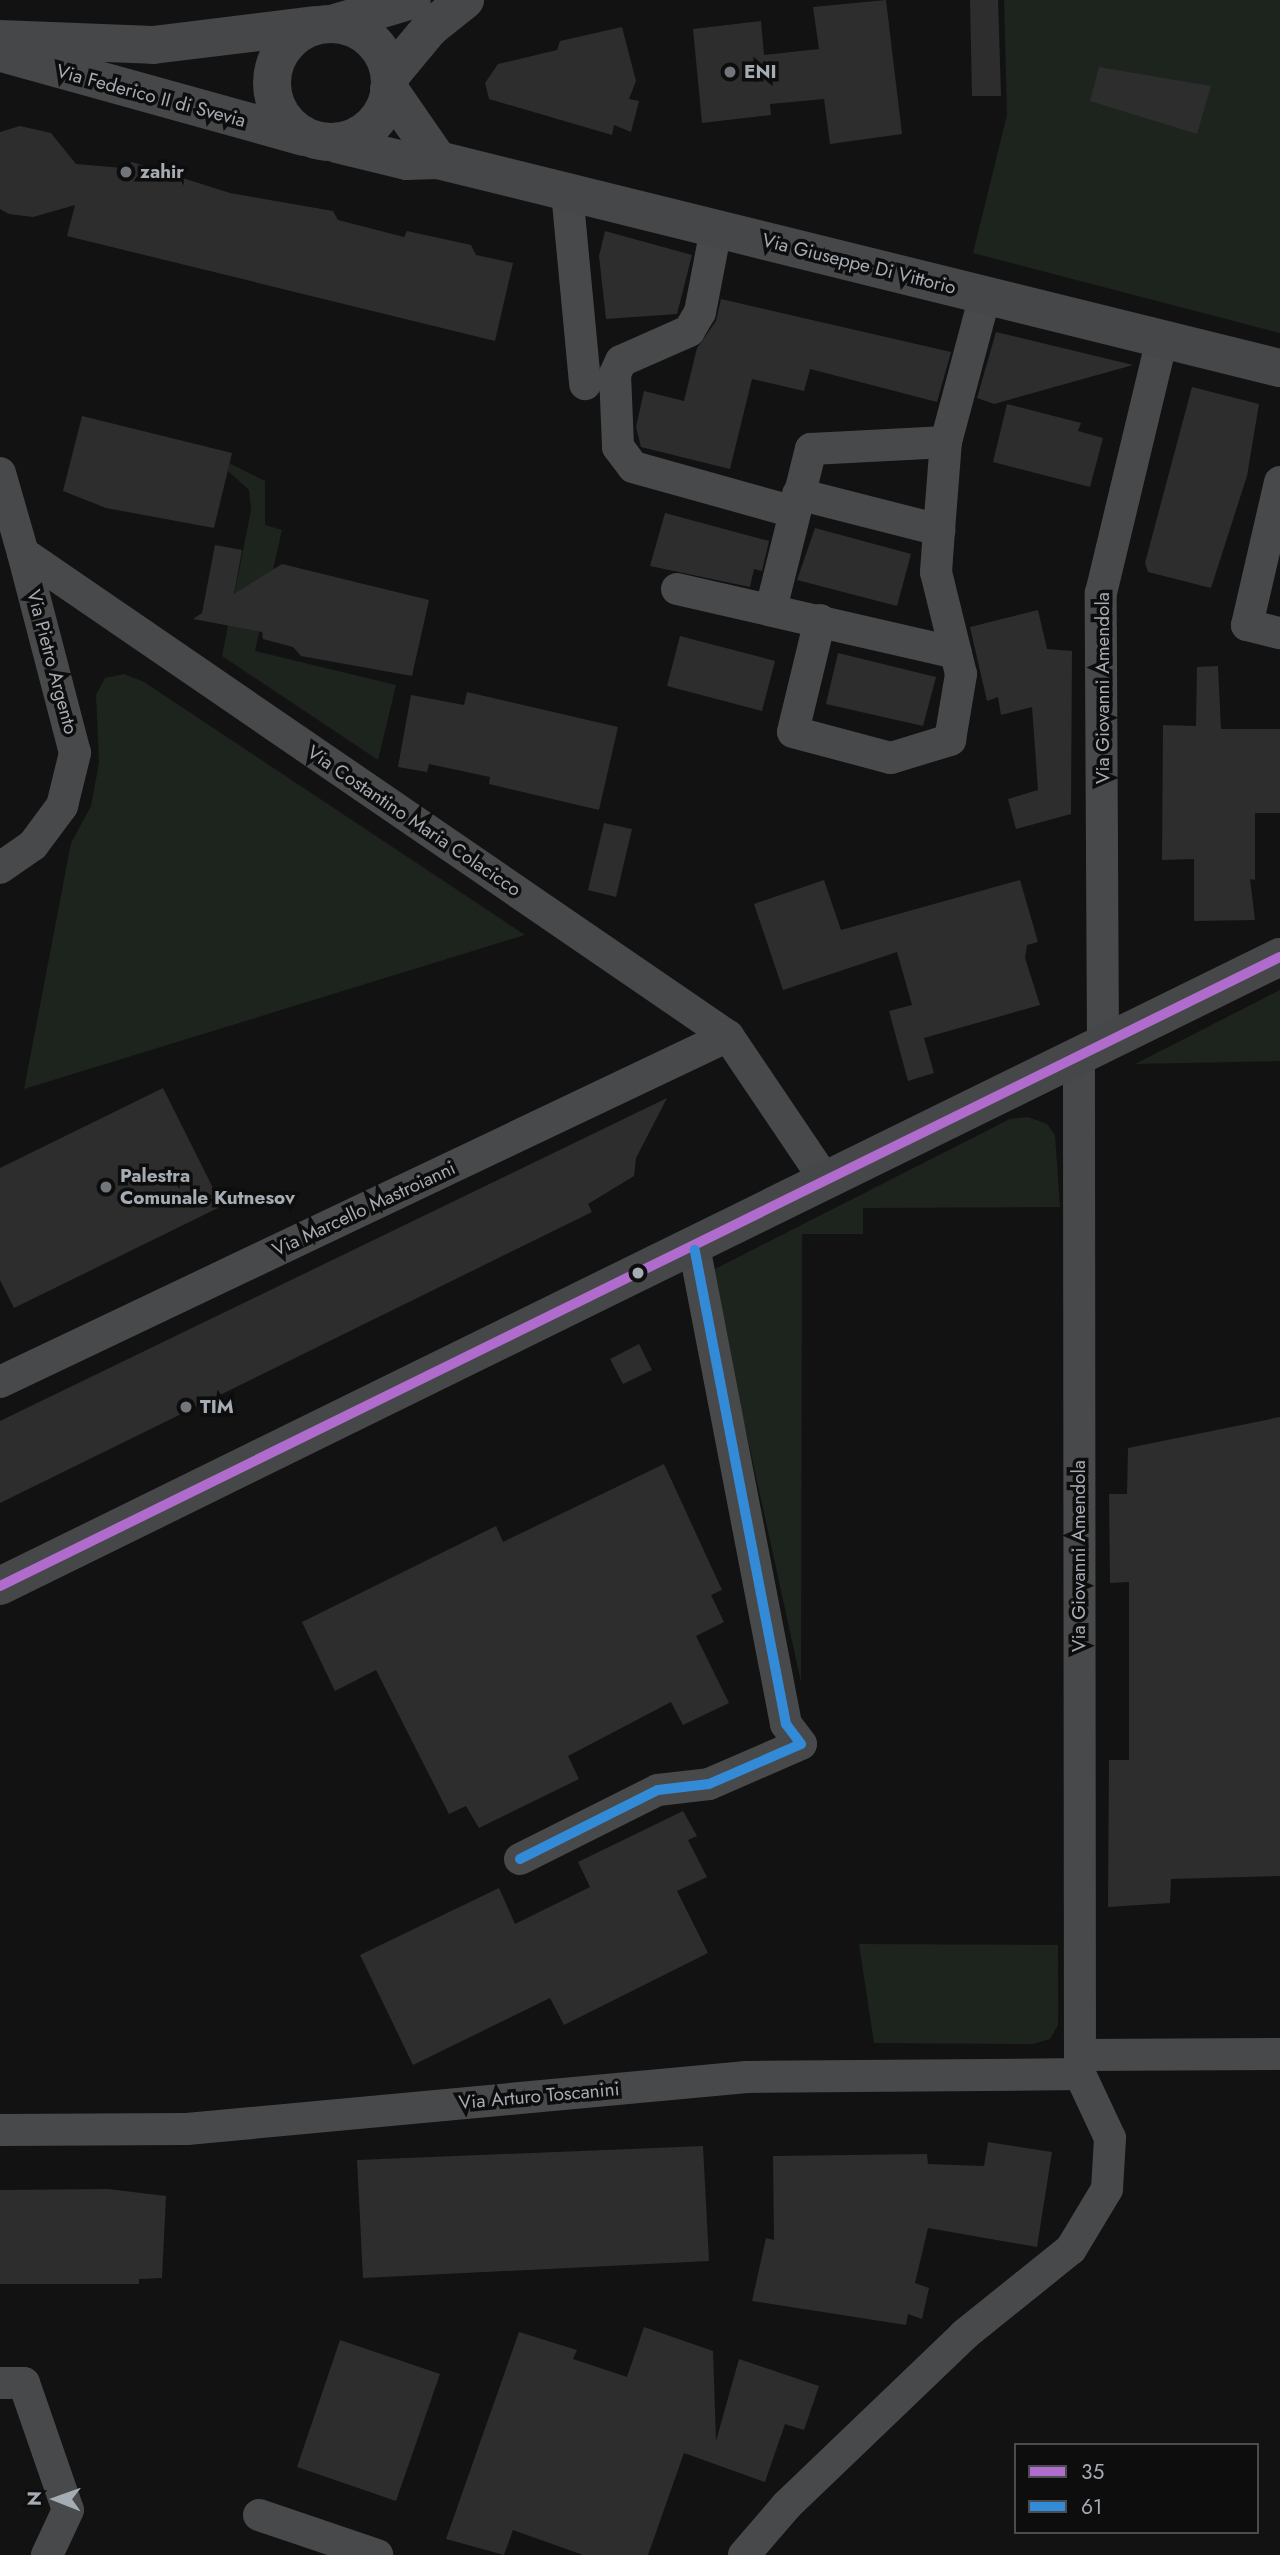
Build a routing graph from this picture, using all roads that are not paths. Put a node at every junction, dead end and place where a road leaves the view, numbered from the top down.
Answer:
1 (412, 0) edge
2 (465, 0) edge
3 (325, 24) junction
4 (3, 55) edge
5 (389, 83) junction
6 (320, 141) junction
7 (438, 160) junction
8 (567, 192) junction
9 (716, 229) junction
10 (985, 295) junction
11 (1162, 339) junction
12 (1280, 368) edge
13 (585, 384) dead end
14 (946, 442) junction
15 (0, 473) edge
16 (1280, 482) edge
17 (796, 503) junction
18 (939, 530) junction
19 (23, 553) junction
20 (677, 589) dead end
21 (771, 609) junction
22 (820, 620) junction
23 (1280, 633) edge
24 (956, 653) junction
25 (0, 868) edge
26 (1280, 957) edge
27 (728, 1036) junction
28 (1091, 1050) junction
29 (827, 1184) junction
30 (695, 1250) junction
31 (0, 1382) edge
32 (0, 1586) edge
33 (520, 1859) dead end
34 (1280, 2054) edge
35 (1080, 2065) junction
36 (0, 2130) edge
37 (0, 2384) edge
38 (259, 2515) dead end
39 (47, 2555) edge
40 (377, 2555) edge
41 (744, 2555) edge

1 - 3 main road, Via Federico II di Svevia
2 - 5 main road
3 - 4 main road, Via Federico II di Svevia
3 - 5 main road
3 - 6 main road
4 - 6 main road, Via Federico II di Svevia
5 - 6 main road
5 - 7 main road
6 - 7 main road, Via Federico II di Svevia
7 - 8 main road, Via Giuseppe Di Vittorio
8 - 9 main road, Via Giuseppe Di Vittorio
8 - 13 street
9 - 10 main road, Via Giuseppe Di Vittorio
9 - 17 street
10 - 11 main road, Via Giuseppe Di Vittorio
10 - 14 street
11 - 12 main road, Via Giuseppe Di Vittorio
11 - 28 street, Via Giovanni Amendola
14 - 17 street
14 - 18 street
15 - 19 street
16 - 23 street
17 - 18 street
17 - 21 street
18 - 24 street
19 - 25 street, Via Pietro Argento
19 - 27 street, Via Costantino Maria Colacicco
20 - 21 street
21 - 22 street
22 - 24 street
22 - 24 street
26 - 28 main road
27 - 29 street, Via Costantino Maria Colacicco
27 - 31 street, Via Marcello Mastroianni
28 - 29 main road
28 - 35 street, Via Giovanni Amendola
29 - 30 main road
30 - 32 main road
30 - 33 street
34 - 35 street, Via Arturo Toscanini
35 - 36 street, Via Arturo Toscanini
35 - 41 street
37 - 39 street
38 - 40 street

